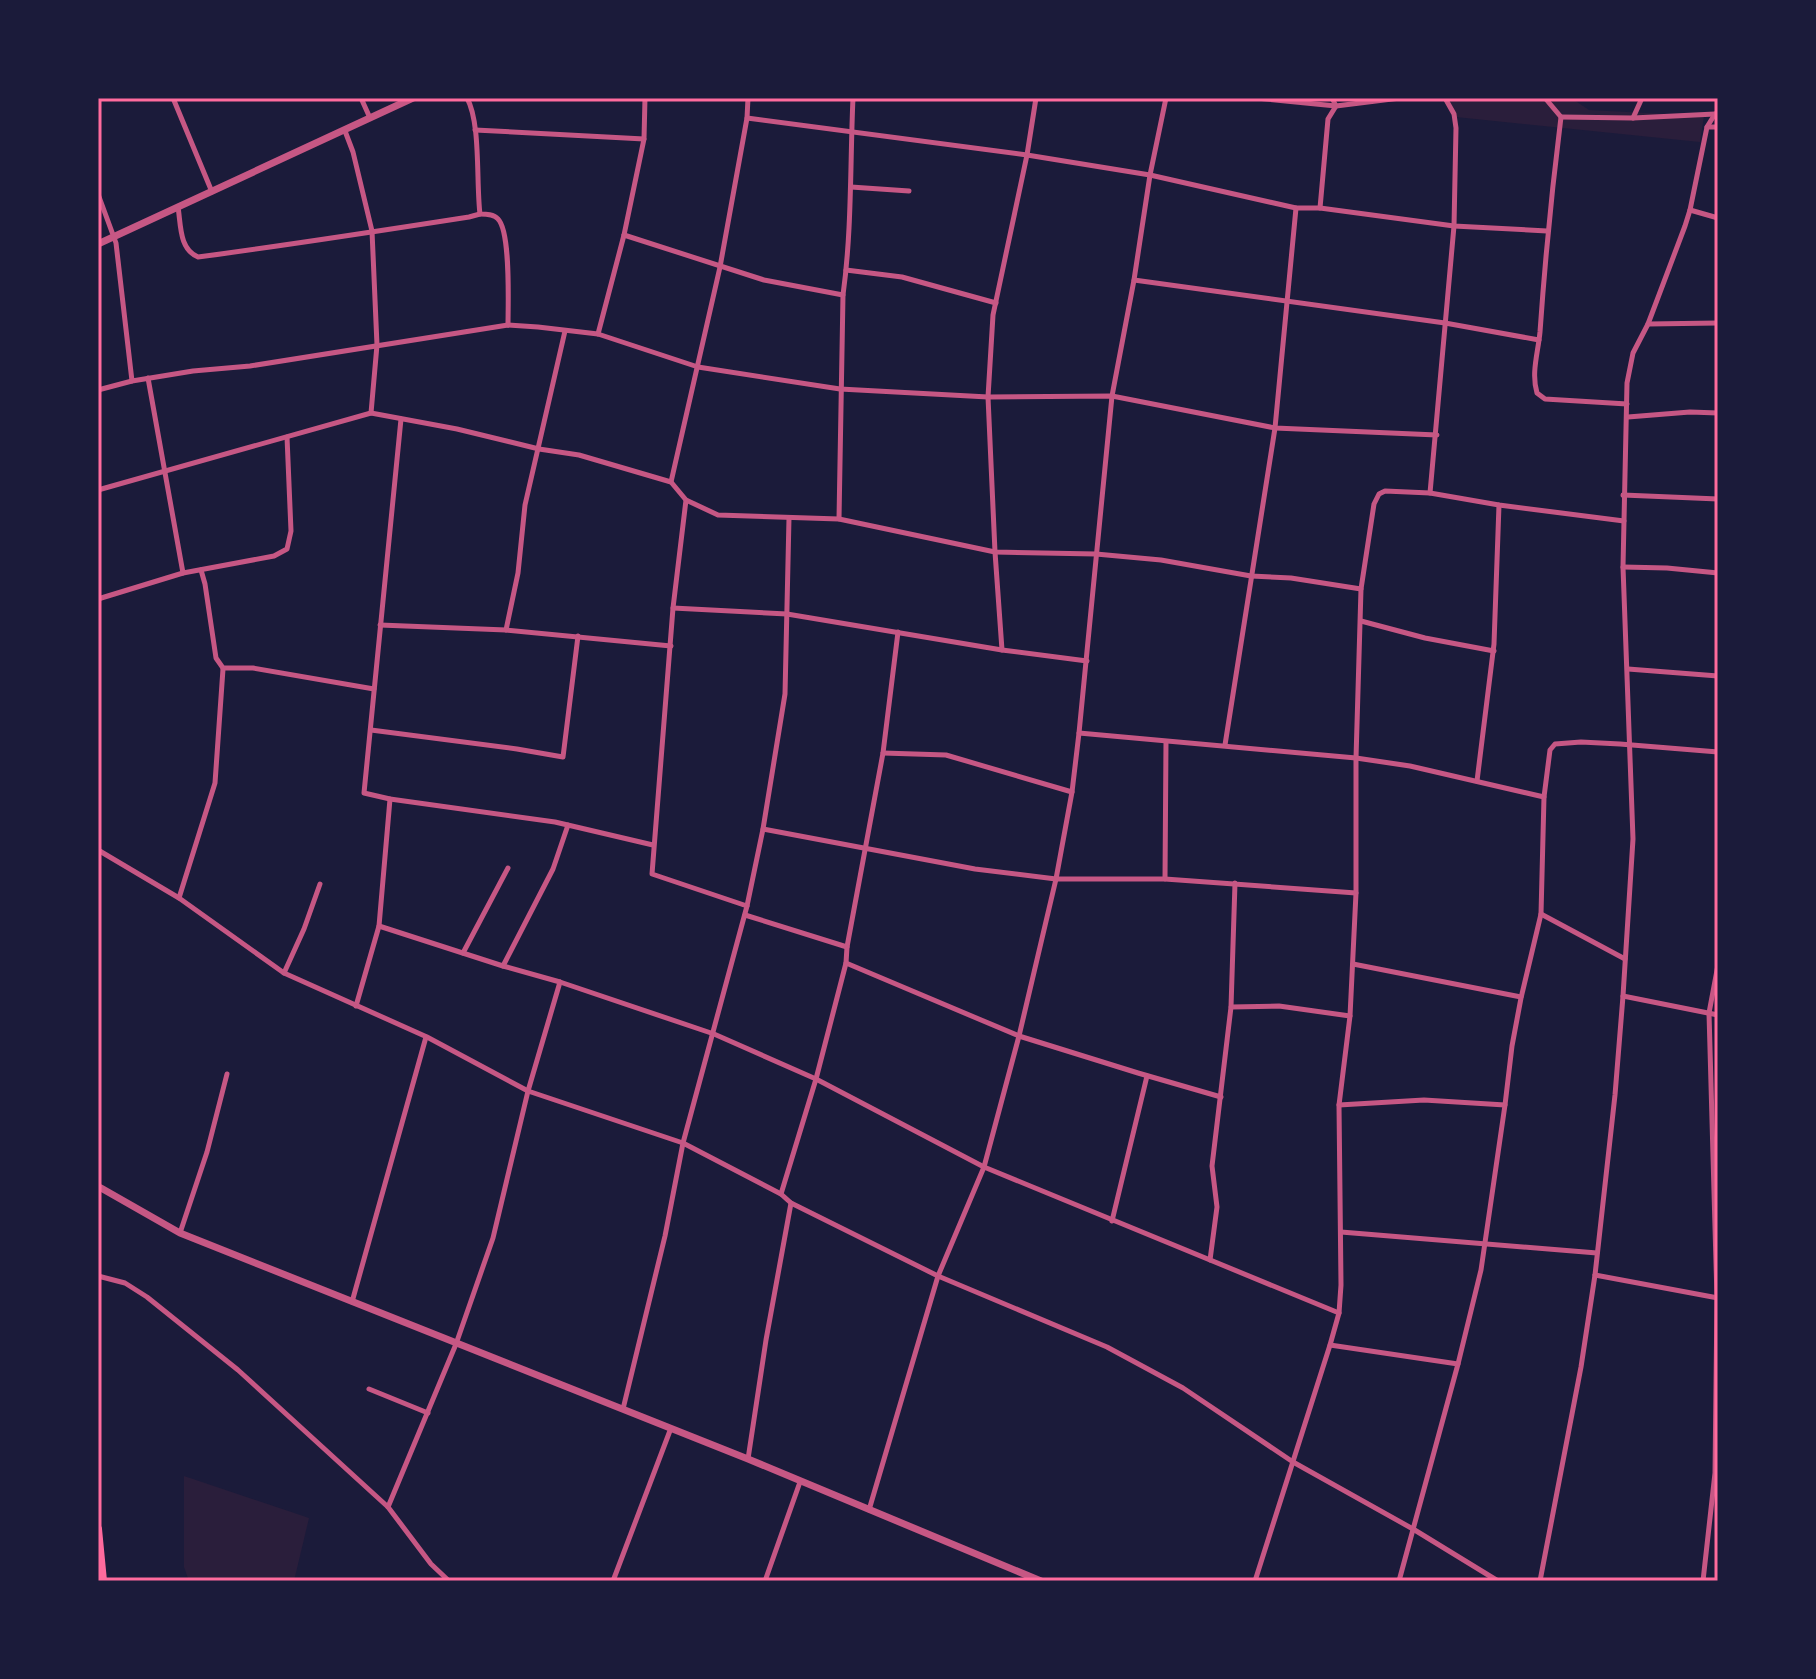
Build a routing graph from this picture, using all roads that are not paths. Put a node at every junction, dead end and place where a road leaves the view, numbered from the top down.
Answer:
1 (173, 98) edge
2 (361, 98) edge
3 (413, 98) edge
4 (467, 98) edge
5 (645, 98) edge
6 (748, 98) edge
7 (853, 98) edge
8 (1036, 98) edge
9 (1166, 98) edge
10 (1256, 98) edge
11 (1332, 98) edge
12 (1400, 98) edge
13 (1445, 98) edge
14 (1545, 98) edge
15 (1642, 98) edge
16 (1336, 106) junction
17 (1716, 113) edge
18 (1561, 117) junction
19 (370, 118) junction
20 (747, 118) junction
21 (1633, 118) junction
22 (1707, 127) junction
23 (1718, 127) edge
24 (475, 130) junction
25 (345, 131) junction
26 (852, 132) junction
27 (644, 139) junction
28 (1027, 155) junction
29 (1150, 175) junction
30 (851, 187) junction
31 (909, 191) dead end
32 (212, 192) junction
33 (98, 194) edge
34 (178, 207) junction
35 (1296, 208) junction
36 (1320, 208) junction
37 (1690, 210) junction
38 (480, 214) junction
39 (1718, 218) edge
40 (1454, 226) junction
41 (372, 231) junction
42 (1547, 231) junction
43 (624, 235) junction
44 (114, 236) junction
45 (98, 244) edge
46 (720, 267) junction
47 (846, 270) junction
48 (1134, 280) junction
49 (843, 295) junction
50 (1288, 302) junction
51 (996, 303) junction
52 (1445, 323) junction
53 (1718, 323) edge
54 (1648, 324) junction
55 (508, 325) junction
56 (565, 331) junction
57 (598, 334) junction
58 (1539, 340) junction
59 (377, 345) junction
60 (698, 367) junction
61 (148, 378) junction
62 (132, 381) junction
63 (840, 389) junction
64 (98, 390) edge
65 (1112, 396) junction
66 (988, 397) junction
67 (1627, 404) junction
68 (371, 413) junction
69 (1718, 413) edge
70 (1628, 417) junction
71 (401, 419) junction
72 (1275, 428) junction
73 (1437, 435) junction
74 (287, 437) junction
75 (539, 449) junction
76 (165, 470) junction
77 (671, 482) junction
78 (98, 490) edge
79 (1430, 493) junction
80 (1623, 495) junction
81 (1718, 499) edge
82 (686, 500) junction
83 (1499, 505) junction
84 (789, 518) junction
85 (839, 519) junction
86 (1624, 521) junction
87 (995, 552) junction
88 (1096, 554) junction
89 (1623, 567) junction
90 (201, 570) junction
91 (183, 573) junction
92 (1718, 573) edge
93 (1251, 576) junction
94 (1361, 589) junction
95 (98, 599) edge
96 (673, 608) junction
97 (787, 614) junction
98 (1361, 621) junction
99 (380, 625) junction
100 (506, 630) junction
101 (898, 632) junction
102 (578, 636) junction
103 (671, 646) junction
104 (1002, 650) junction
105 (1494, 651) junction
106 (1087, 661) junction
107 (223, 668) junction
108 (1628, 669) junction
109 (1718, 676) edge
110 (374, 689) junction
111 (371, 730) junction
112 (1079, 733) junction
113 (1166, 742) junction
114 (1631, 744) junction
115 (1225, 745) junction
116 (1718, 752) edge
117 (883, 753) junction
118 (1356, 758) junction
119 (1477, 781) junction
120 (1072, 792) junction
121 (1544, 797) junction
122 (390, 799) junction
123 (568, 825) junction
124 (763, 829) junction
125 (653, 845) junction
126 (864, 849) junction
127 (98, 850) edge
128 (508, 868) dead end
129 (1056, 879) junction
130 (1165, 879) junction
131 (1235, 883) junction
132 (320, 884) dead end
133 (1356, 893) junction
134 (179, 898) junction
135 (747, 906) junction
136 (1541, 914) junction
137 (745, 915) junction
138 (379, 926) junction
139 (847, 947) junction
140 (463, 953) junction
141 (1625, 959) junction
142 (846, 963) junction
143 (1353, 964) junction
144 (1718, 965) edge
145 (503, 966) junction
146 (284, 973) junction
147 (560, 982) junction
148 (1623, 996) junction
149 (1521, 998) junction
150 (356, 1006) junction
151 (1231, 1007) junction
152 (1709, 1013) junction
153 (1718, 1015) edge
154 (1350, 1016) junction
155 (714, 1034) junction
156 (1019, 1036) junction
157 (427, 1037) junction
158 (227, 1074) dead end
159 (1147, 1076) junction
160 (816, 1079) junction
161 (528, 1091) junction
162 (1221, 1097) junction
163 (1339, 1105) junction
164 (1505, 1105) junction
165 (683, 1143) junction
166 (984, 1167) junction
167 (99, 1186) edge
168 (781, 1194) junction
169 (791, 1203) junction
170 (1112, 1221) junction
171 (1341, 1232) junction
172 (180, 1233) junction
173 (1484, 1243) junction
174 (1597, 1253) junction
175 (1210, 1260) junction
176 (1595, 1275) junction
177 (98, 1276) edge
178 (938, 1276) junction
179 (1717, 1298) edge
180 (352, 1302) junction
181 (1339, 1313) junction
182 (456, 1344) junction
183 (1330, 1345) junction
184 (1458, 1364) junction
185 (369, 1389) dead end
186 (623, 1409) junction
187 (428, 1413) junction
188 (671, 1428) junction
189 (748, 1459) junction
190 (1293, 1462) junction
191 (800, 1482) junction
192 (388, 1507) junction
193 (869, 1510) junction
194 (98, 1529) edge
195 (1413, 1529) junction
196 (103, 1581) edge
197 (449, 1581) edge
198 (613, 1581) edge
199 (765, 1581) edge
200 (1041, 1581) edge
201 (1255, 1581) edge
202 (1399, 1581) edge
203 (1498, 1581) edge
204 (1540, 1581) edge
205 (1703, 1581) edge

1 - 32 street
2 - 19 street
3 - 19 street
4 - 24 street
5 - 27 street
6 - 20 street
7 - 26 street
8 - 28 street
9 - 29 street
10 - 16 street
11 - 16 street
12 - 16 street
13 - 40 street
14 - 18 street
15 - 21 street
16 - 36 street
17 - 21 street
17 - 22 street
18 - 21 street
18 - 42 street
19 - 25 street
20 - 26 street
20 - 46 street
22 - 23 street
22 - 37 street
24 - 27 street
24 - 38 street
25 - 32 street
25 - 41 street
26 - 28 street
26 - 30 street
27 - 43 street
28 - 29 street
28 - 51 street
29 - 35 street
29 - 48 street
30 - 31 street
30 - 47 street
32 - 34 street
33 - 44 street
34 - 41 street
34 - 44 street
35 - 36 street
35 - 50 street
36 - 40 street
37 - 39 street
37 - 54 street
38 - 41 street
38 - 55 street
40 - 42 street
40 - 52 street
41 - 59 street
42 - 58 street
43 - 46 street
43 - 57 street
44 - 45 street
44 - 62 street
46 - 49 street
46 - 60 street
47 - 49 street
47 - 51 street
48 - 50 street
48 - 65 street
49 - 63 street
50 - 52 street
50 - 72 street
51 - 66 street
52 - 58 street
52 - 73 street
53 - 54 street
54 - 67 street
55 - 56 street
55 - 59 street
56 - 57 street
56 - 75 street
57 - 60 street
58 - 67 street
59 - 61 street
59 - 68 street
60 - 63 street
60 - 77 street
61 - 62 street
61 - 76 street
62 - 64 street
63 - 66 street
63 - 85 street
65 - 66 street
65 - 72 street
65 - 88 street
66 - 87 street
67 - 70 street
68 - 71 street
68 - 74 street
69 - 70 street
70 - 80 street
71 - 75 street
71 - 99 street
72 - 73 street
72 - 93 street
73 - 79 street
74 - 76 street
74 - 90 street
75 - 77 street
75 - 100 street
76 - 78 street
76 - 91 street
77 - 82 street
79 - 83 street
79 - 94 street
80 - 81 street
80 - 86 street
82 - 84 street
82 - 96 street
83 - 86 street
83 - 105 street
84 - 85 street
84 - 97 street
85 - 87 street
86 - 89 street
87 - 88 street
87 - 104 street
88 - 93 street
88 - 106 street
89 - 92 street
89 - 108 street
90 - 91 street
90 - 107 street
91 - 95 street
93 - 94 street
93 - 115 street
94 - 98 street
96 - 97 street
96 - 103 street
97 - 101 street
97 - 124 street
98 - 105 street
98 - 118 street
99 - 100 street
99 - 110 street
100 - 102 street
101 - 104 street
101 - 117 street
102 - 103 street
102 - 111 street
103 - 125 street
104 - 106 street
105 - 119 street
106 - 112 street
107 - 110 street
107 - 134 street
108 - 109 street
108 - 114 street
110 - 111 street
111 - 122 street
112 - 113 street
112 - 120 street
113 - 115 street
113 - 130 street
114 - 116 street
114 - 121 street
114 - 141 street
115 - 118 street
117 - 120 street
117 - 126 street
118 - 119 street
118 - 133 street
119 - 121 street
120 - 129 street
121 - 136 street
122 - 123 street
122 - 138 street
123 - 125 street
123 - 145 street
124 - 126 street
124 - 135 street
125 - 135 street
126 - 129 street
126 - 139 street
127 - 134 street
128 - 140 street
129 - 130 street
129 - 156 street
130 - 131 street
131 - 133 street
131 - 151 street
132 - 146 street
133 - 143 street
134 - 146 street
135 - 137 street
136 - 141 street
136 - 149 street
137 - 139 street
137 - 155 street
138 - 140 street
138 - 150 street
139 - 142 street
140 - 145 street
141 - 148 street
142 - 156 street
142 - 160 street
143 - 149 street
143 - 154 street
144 - 152 street
145 - 147 street
146 - 150 street
147 - 155 street
147 - 161 street
148 - 152 street
148 - 174 street
149 - 164 street
150 - 157 street
151 - 154 street
151 - 162 street
152 - 153 street
152 - 179 street
154 - 163 street
155 - 160 street
155 - 165 street
156 - 159 street
156 - 166 street
157 - 161 street
157 - 180 street
158 - 172 street
159 - 162 street
159 - 170 street
160 - 166 street
160 - 168 street
161 - 165 street
161 - 182 street
162 - 175 street
163 - 164 street
163 - 171 street
164 - 173 street
165 - 168 street
165 - 186 street
166 - 170 street
166 - 178 street
167 - 172 street
168 - 169 street
169 - 178 street
169 - 189 street
170 - 175 street
171 - 173 street
171 - 181 street
172 - 180 street
173 - 174 street
173 - 184 street
174 - 176 street
175 - 181 street
176 - 179 street
176 - 204 street
177 - 192 street
178 - 190 street
178 - 193 street
179 - 205 street
180 - 182 street
181 - 183 street
182 - 186 street
182 - 187 street
183 - 184 street
183 - 190 street
184 - 195 street
185 - 187 street
186 - 188 street
187 - 192 street
188 - 189 street
188 - 198 street
189 - 191 street
190 - 195 street
190 - 201 street
191 - 193 street
191 - 199 street
192 - 197 street
193 - 200 street
194 - 196 main road
195 - 202 street
195 - 203 street

